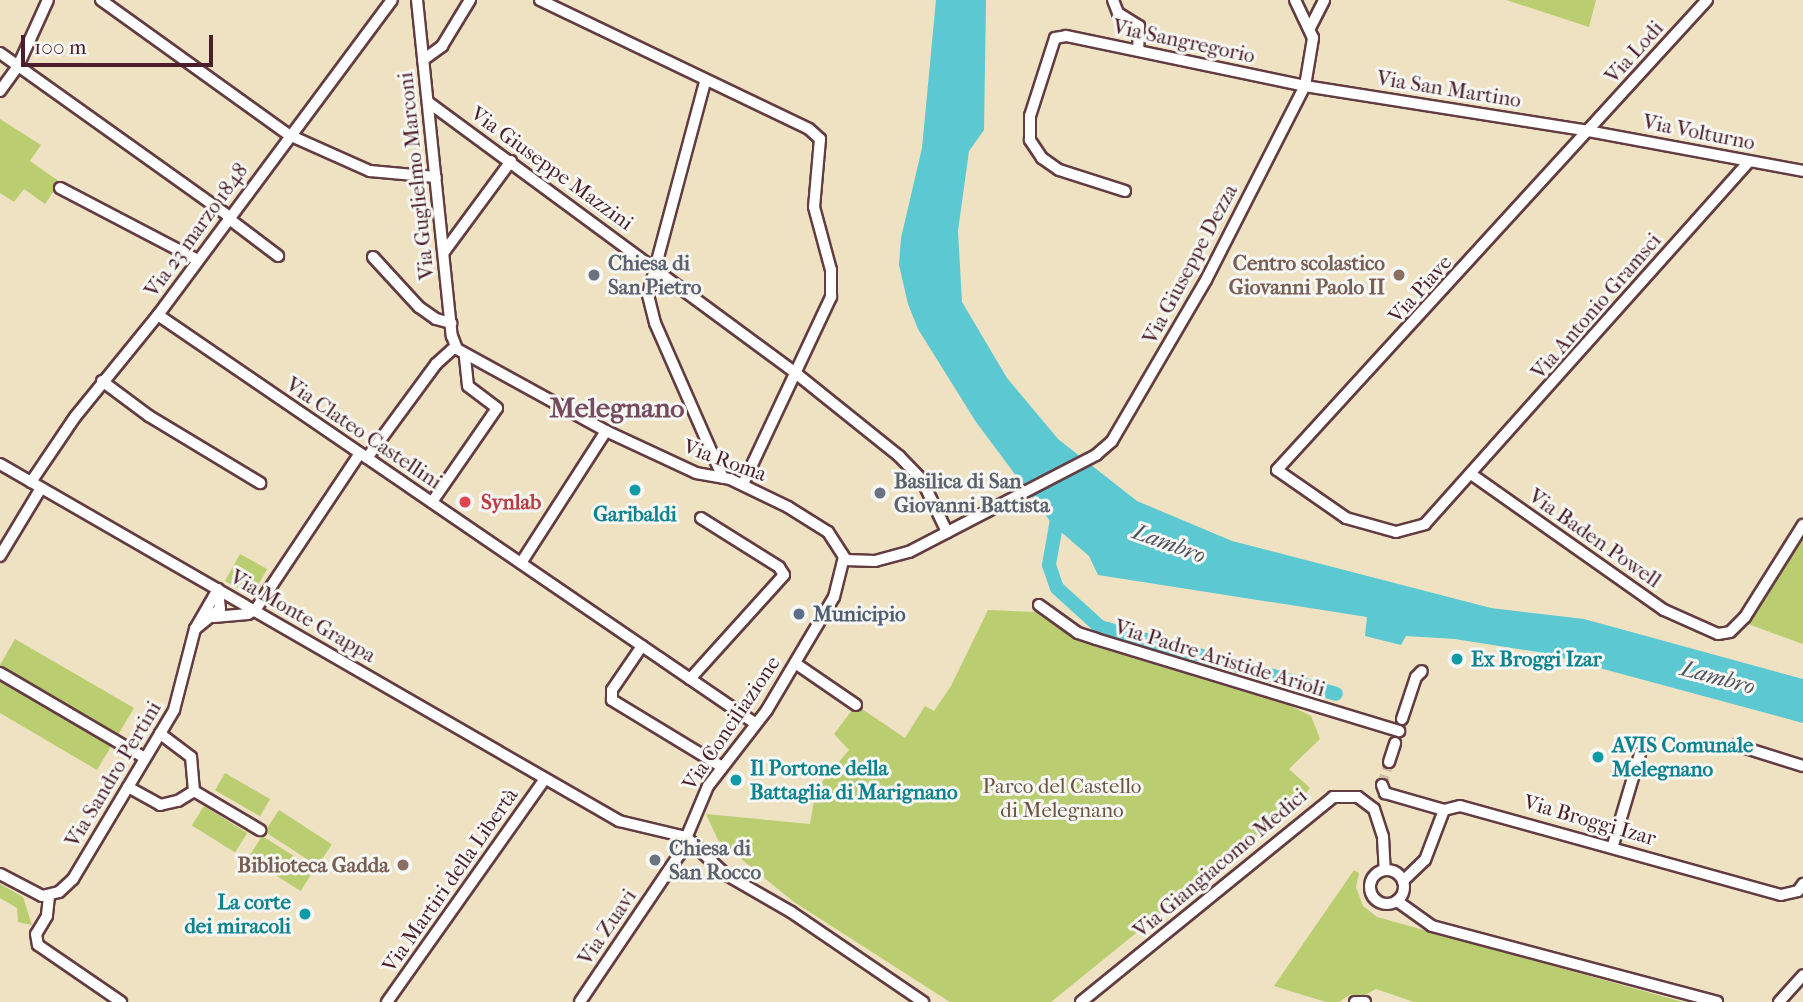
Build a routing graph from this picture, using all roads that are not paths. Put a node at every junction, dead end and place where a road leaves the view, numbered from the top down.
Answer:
1 (48, 0) edge
2 (101, 0) edge
3 (392, 0) edge
4 (417, 0) edge
5 (470, 0) edge
6 (540, 0) edge
7 (1113, 0) edge
8 (1295, 0) edge
9 (1324, 0) edge
10 (1707, 0) edge
11 (1310, 28) junction
12 (1138, 49) junction
13 (0, 53) edge
14 (423, 60) junction
15 (18, 66) junction
16 (705, 82) junction
17 (1305, 86) junction
18 (0, 91) edge
19 (428, 102) junction
20 (1588, 131) junction
21 (289, 135) junction
22 (511, 161) junction
23 (1749, 162) junction
24 (1803, 171) edge
25 (436, 177) junction
26 (60, 188) dead end
27 (1125, 191) dead end
28 (229, 218) junction
29 (444, 252) junction
30 (278, 256) dead end
31 (373, 257) dead end
32 (198, 260) junction
33 (652, 266) junction
34 (158, 315) junction
35 (451, 323) junction
36 (455, 347) junction
37 (465, 356) junction
38 (793, 371) junction
39 (102, 381) junction
40 (606, 431) junction
41 (363, 455) junction
42 (0, 464) edge
43 (1277, 470) joint
44 (1471, 474) junction
45 (723, 478) junction
46 (260, 483) dead end
47 (743, 484) junction
48 (36, 485) junction
49 (432, 502) junction
50 (701, 518) dead end
51 (1803, 526) edge
52 (947, 532) junction
53 (0, 556) edge
54 (845, 560) junction
55 (521, 563) junction
56 (218, 589) junction
57 (1039, 606) dead end
58 (256, 609) junction
59 (214, 617) junction
60 (195, 629) junction
61 (642, 646) junction
62 (795, 663) junction
63 (1422, 671) dead end
64 (0, 673) edge
65 (690, 679) junction
66 (856, 705) dead end
67 (1402, 719) dead end
68 (756, 724) junction
69 (160, 734) junction
70 (1736, 745) dead end
71 (1640, 754) dead end
72 (145, 758) junction
73 (1389, 762) tunnel mouth
74 (1803, 766) edge
75 (722, 767) junction
76 (544, 780) junction
77 (1382, 785) dead end
78 (128, 787) junction
79 (194, 791) junction
80 (1444, 810) junction
81 (260, 831) dead end
82 (686, 836) junction
83 (1613, 845) junction
84 (1385, 870) junction
85 (0, 874) edge
86 (1403, 881) junction
87 (1803, 884) edge
88 (49, 896) junction
89 (1397, 901) junction
90 (1803, 975) edge
91 (121, 1002) edge
92 (387, 1002) edge
93 (580, 1002) edge
94 (923, 1002) edge
95 (1081, 1002) edge
96 (1355, 1002) edge
97 (1365, 1002) edge
98 (1717, 1002) edge
99 (1779, 1002) edge

1 - 15 street
2 - 21 street
3 - 21 street, Via 23 marzo 1848
4 - 14 street, Via Guglielmo Marconi
5 - 14 street
6 - 16 street
7 - 12 street
8 - 11 street
9 - 11 street
10 - 20 street, Via Lodi
11 - 17 street, Via Giuseppe Dezza
12 - 17 street, Via Sangregorio
12 - 27 street, Via Sangregorio
13 - 15 street
14 - 19 street, Via Guglielmo Marconi
15 - 18 street
15 - 28 street
16 - 33 street
16 - 38 street
17 - 20 street, Via San Martino
17 - 52 street, Via Giuseppe Dezza
19 - 22 street, Via Giuseppe Mazzini
19 - 25 street, Via Guglielmo Marconi
20 - 23 street, Via Volturno
20 - 43 street, Via Piave
21 - 25 street
21 - 28 street, Via 23 marzo 1848
22 - 29 street
22 - 33 street, Via Giuseppe Mazzini
23 - 24 street, Via Volturno
23 - 44 street, Via Antonio Gramsci
25 - 29 street, Via Guglielmo Marconi
26 - 32 street
28 - 30 street
28 - 32 street, Via 23 marzo 1848
29 - 35 street, Via Guglielmo Marconi
31 - 35 street
32 - 34 street, Via 23 marzo 1848
33 - 38 street, Via Giuseppe Mazzini
33 - 45 street
34 - 39 street, Via 23 marzo 1848
34 - 41 street, Via Clateo Castellini
35 - 36 street, Via Guglielmo Marconi
36 - 37 street, Via Roma
36 - 41 street
37 - 40 street, Via Roma
37 - 49 street
38 - 47 street
38 - 52 street, Via Giuseppe Mazzini
39 - 46 street
39 - 48 street, Via 23 marzo 1848
40 - 45 street, Via Roma
40 - 55 street
41 - 49 street, Via Clateo Castellini
41 - 58 street
42 - 48 street, Via Monte Grappa
43 - 44 street, Via Antonio Gramsci
44 - 51 street, Via Baden Powell
45 - 47 street, Via Roma
47 - 54 street, Via Roma
48 - 53 street, Via 23 marzo 1848
48 - 56 street, Via Monte Grappa
49 - 55 street, Via Clateo Castellini
50 - 65 street
52 - 54 street
54 - 62 street, Via Conciliazione
55 - 61 street, Via Clateo Castellini
56 - 58 street, Via Monte Grappa
56 - 59 street
56 - 60 street, Via Sandro Pertini
57 - 73 street, Via Padre Aristide Arioli
58 - 59 street
58 - 76 street, Via Monte Grappa
59 - 60 street
60 - 69 street, Via Sandro Pertini
61 - 65 street, Via Clateo Castellini
61 - 75 street
62 - 66 street
62 - 68 street, Via Conciliazione
63 - 67 street
64 - 72 street
65 - 68 street, Via Clateo Castellini
68 - 75 street, Via Conciliazione
69 - 72 street, Via Sandro Pertini
69 - 79 street
70 - 74 street
71 - 83 street
72 - 78 street, Via Sandro Pertini
75 - 82 street, Via Conciliazione
76 - 82 street, Via Monte Grappa
76 - 92 street, Via Martiri della Libertà
77 - 80 street
78 - 79 street
78 - 88 street, Via Sandro Pertini
79 - 81 street
80 - 83 street, Via Broggi Izar
80 - 86 street
82 - 93 street, Via Zuavi
82 - 94 street
83 - 87 street, Via Broggi Izar
84 - 86 street
84 - 89 street
84 - 95 street, Via Giangiacomo Medici
85 - 88 street
86 - 89 street
88 - 91 street
89 - 98 street
90 - 99 street
96 - 97 street

